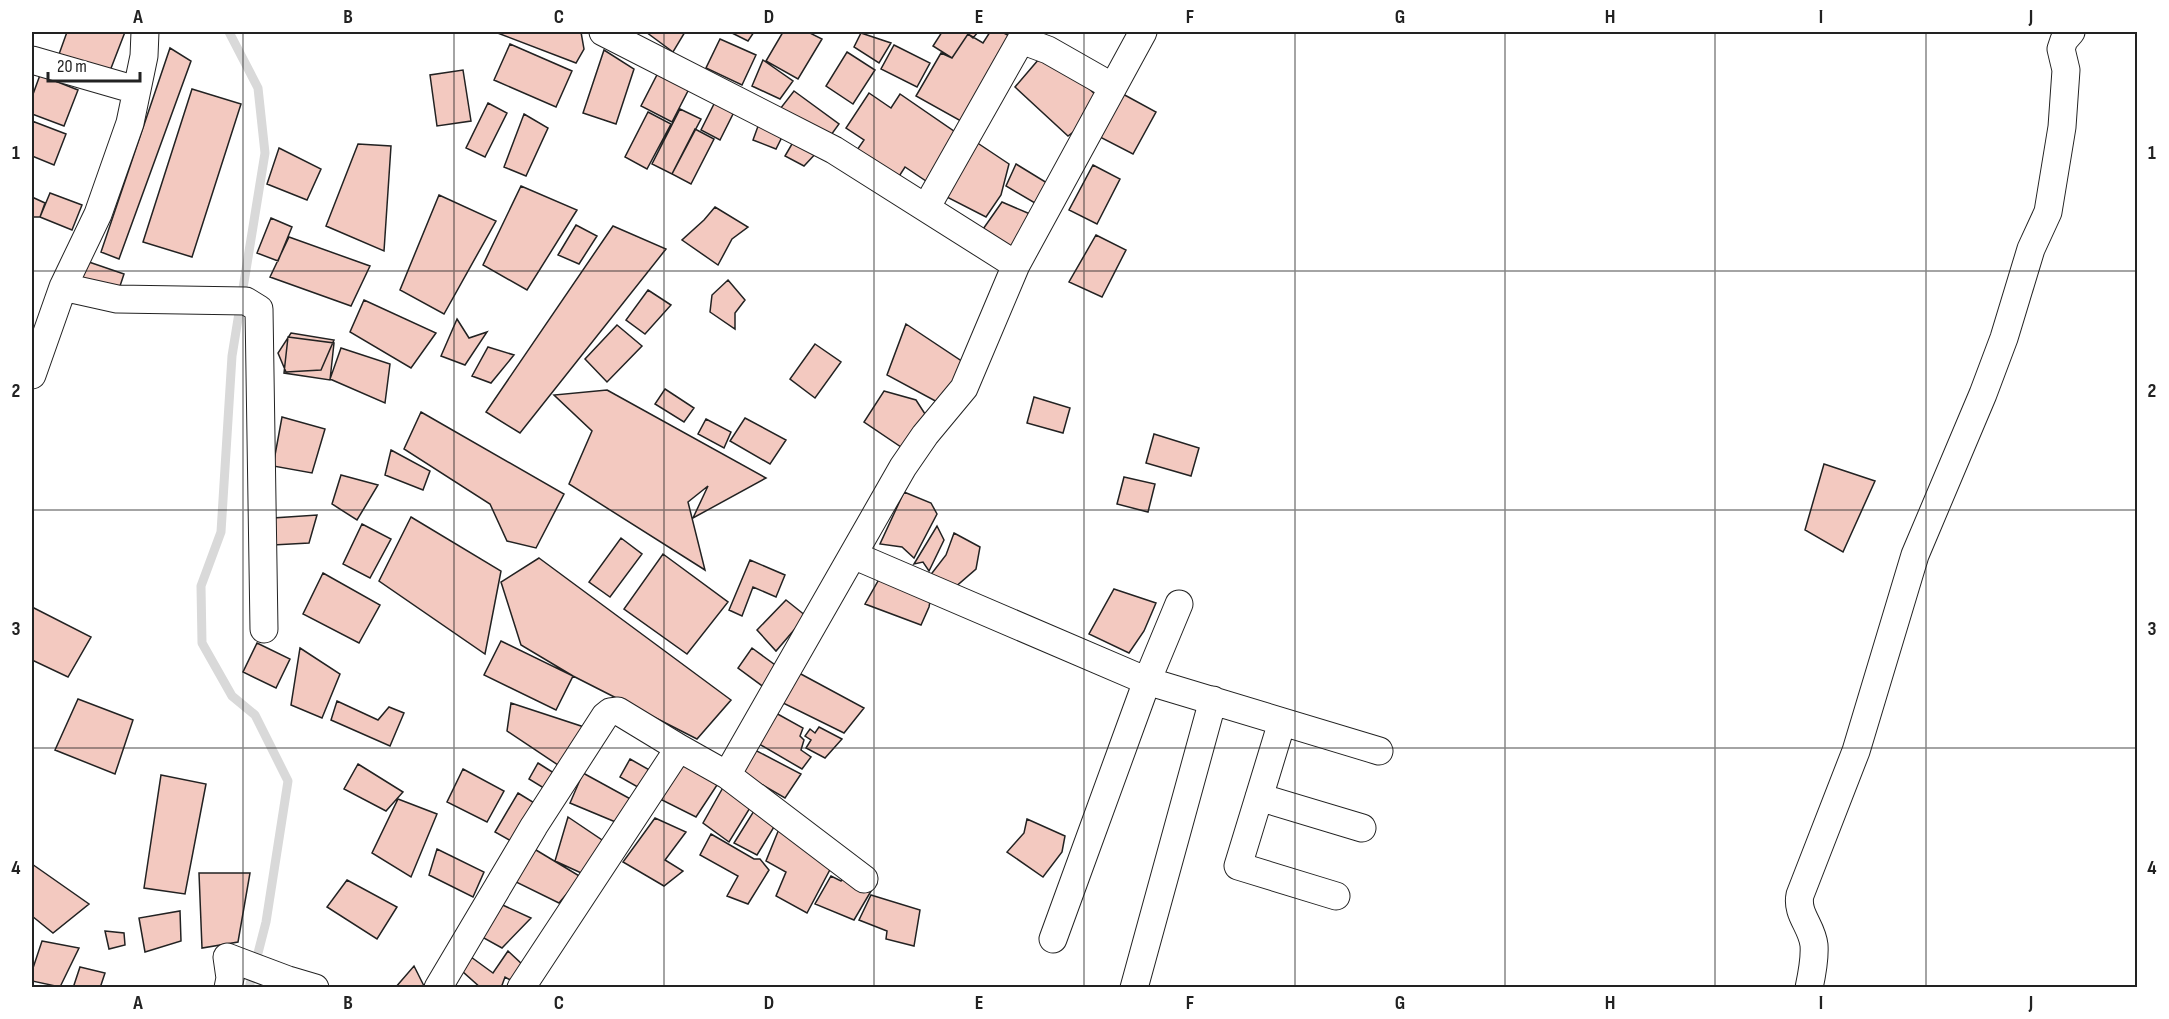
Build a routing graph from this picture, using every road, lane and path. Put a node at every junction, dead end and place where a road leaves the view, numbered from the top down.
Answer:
1 (145, 32) edge
2 (603, 32) edge
3 (1143, 32) edge
4 (2071, 32) edge
5 (32, 60) edge
6 (1113, 87) junction
7 (136, 90) junction
8 (926, 208) junction
9 (1016, 265) junction
10 (63, 287) junction
11 (32, 375) edge
12 (853, 555) junction
13 (1179, 604) dead end
14 (264, 629) dead end
15 (1147, 681) junction
16 (1213, 700) junction
17 (1282, 722) junction
18 (679, 748) junction
19 (1379, 751) dead end
20 (727, 775) junction
21 (1259, 798) junction
22 (1362, 828) dead end
23 (864, 879) dead end
24 (1336, 896) dead end
25 (1053, 939) dead end
26 (228, 987) edge
27 (315, 987) edge
28 (438, 987) edge
29 (521, 987) edge
30 (1134, 987) edge
31 (1809, 987) edge

1 - 7 street
2 - 8 street
3 - 6 street
4 - 31 street
5 - 7 street
6 - 8 street
6 - 9 street
7 - 10 street
8 - 9 street
9 - 12 street
10 - 11 street
10 - 14 street
12 - 15 street
12 - 20 street
13 - 15 street
15 - 16 street
15 - 25 street
16 - 17 street
16 - 30 street
17 - 19 street
17 - 21 street
18 - 20 street
18 - 28 street
18 - 29 street
20 - 23 street
21 - 22 street
21 - 24 street
26 - 27 street

